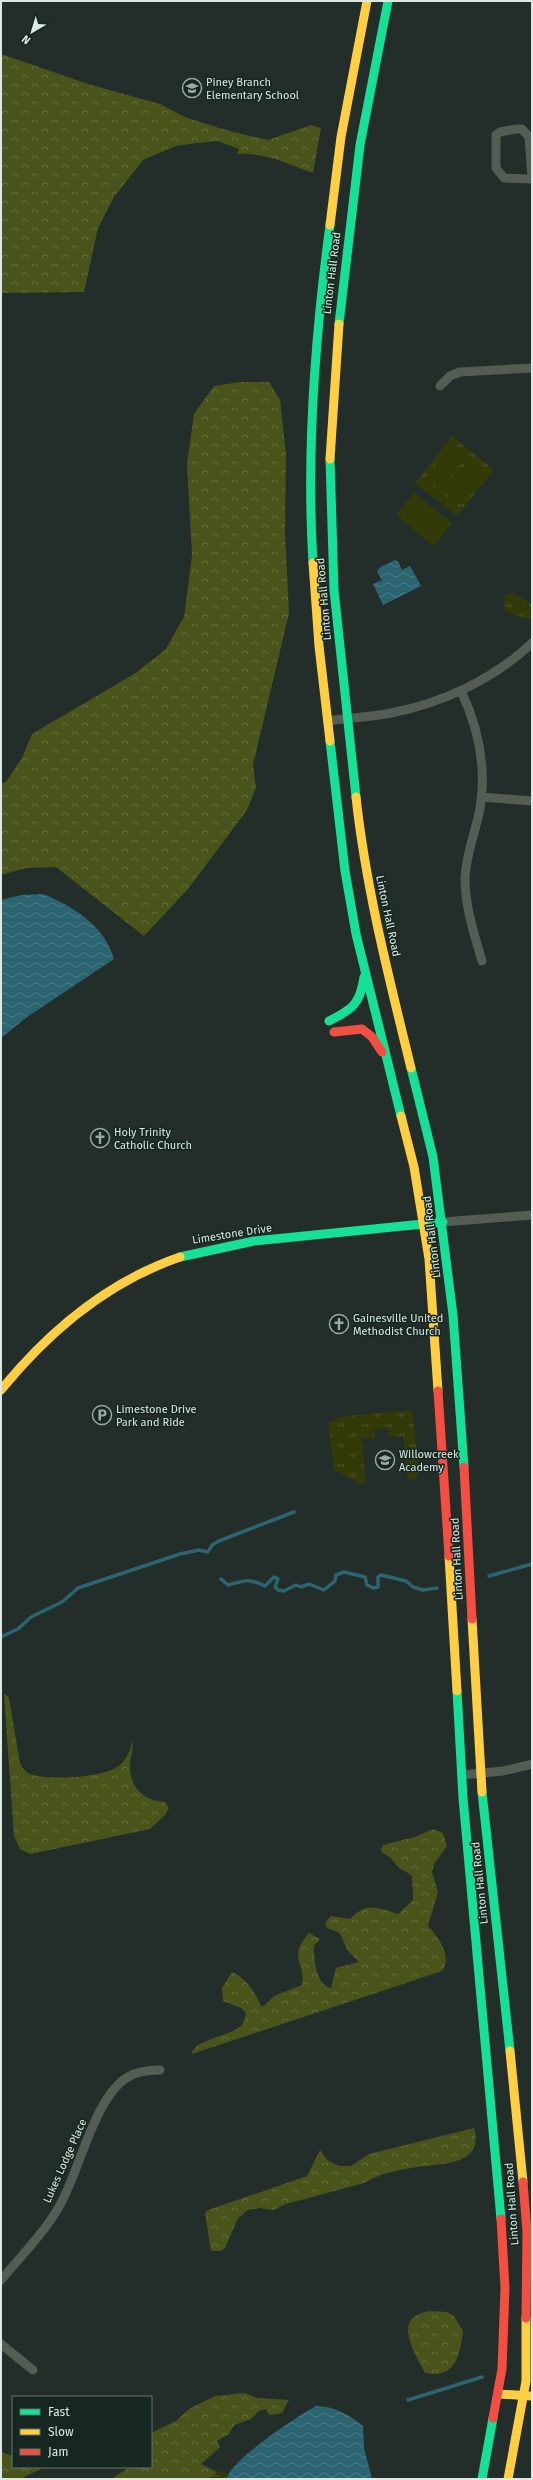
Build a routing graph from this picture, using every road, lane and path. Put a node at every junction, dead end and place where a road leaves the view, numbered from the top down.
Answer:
1 (367, 1) edge
2 (388, 1) edge
3 (532, 179) edge
4 (532, 368) edge
5 (440, 386) dead end
6 (532, 643) edge
7 (461, 691) junction
8 (348, 718) junction
9 (328, 721) junction
10 (481, 797) junction
11 (532, 801) edge
12 (482, 961) dead end
13 (365, 969) junction
14 (329, 1021) dead end
15 (334, 1032) dead end
16 (387, 1060) junction
17 (532, 1215) edge
18 (443, 1222) junction
19 (424, 1224) junction
20 (1, 1390) edge
21 (532, 1764) edge
22 (481, 1774) junction
23 (462, 1775) junction
24 (160, 2070) dead end
25 (1, 2280) edge
26 (1, 2344) edge
27 (33, 2370) dead end
28 (498, 2394) junction
29 (528, 2396) edge
30 (482, 2479) edge
31 (508, 2479) edge

1 - 9 main road, Linton Hall Road
2 - 8 main road, Linton Hall Road
3 - 3 street
4 - 5 street
6 - 7 street
7 - 8 street
7 - 10 street
8 - 9 street
8 - 18 main road, Linton Hall Road
9 - 13 main road, Linton Hall Road
10 - 11 street
10 - 12 street
13 - 14 main road
13 - 16 main road, Linton Hall Road
15 - 16 main road
16 - 19 main road, Linton Hall Road
17 - 18 street
18 - 19 main road, Limestone Drive
18 - 22 main road, Linton Hall Road
19 - 20 main road, Limestone Drive
19 - 23 main road, Linton Hall Road
21 - 22 street
22 - 23 street
22 - 29 main road, Linton Hall Road
23 - 28 main road, Linton Hall Road
24 - 25 street, Lukes Lodge Place
26 - 27 street
28 - 29 main road
28 - 30 main road, Linton Hall Road
29 - 31 main road, Linton Hall Road

